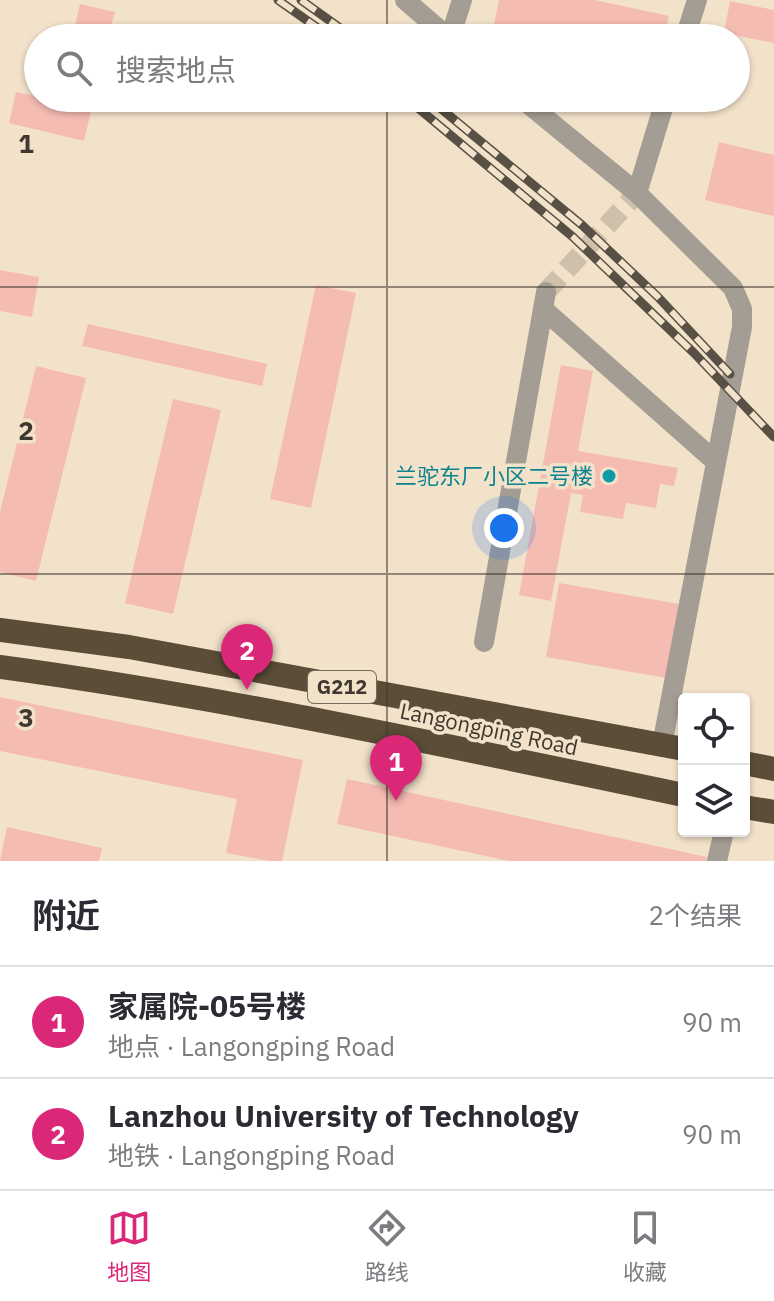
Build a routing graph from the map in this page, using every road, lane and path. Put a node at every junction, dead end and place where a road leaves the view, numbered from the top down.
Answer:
1 (405, 0) edge
2 (462, 0) edge
3 (697, 0) edge
4 (433, 24) edge
5 (454, 24) edge
6 (689, 24) edge
7 (538, 112) edge
8 (662, 112) edge
9 (637, 193) junction
10 (716, 462) junction
11 (0, 630) edge
12 (484, 642) dead end
13 (0, 667) edge
14 (673, 747) edge
15 (750, 764) edge
16 (774, 769) edge
17 (678, 794) edge
18 (750, 808) edge
19 (774, 812) edge
20 (723, 837) edge
21 (717, 861) edge

1 - 4 street
2 - 5 street
3 - 6 street
7 - 9 street
8 - 9 street
9 - 10 street
10 - 12 street
10 - 14 street
11 - 14 highway, Langongping Road / G212
13 - 17 highway, Langongping Road / G212
15 - 16 highway
18 - 19 highway
20 - 21 street

